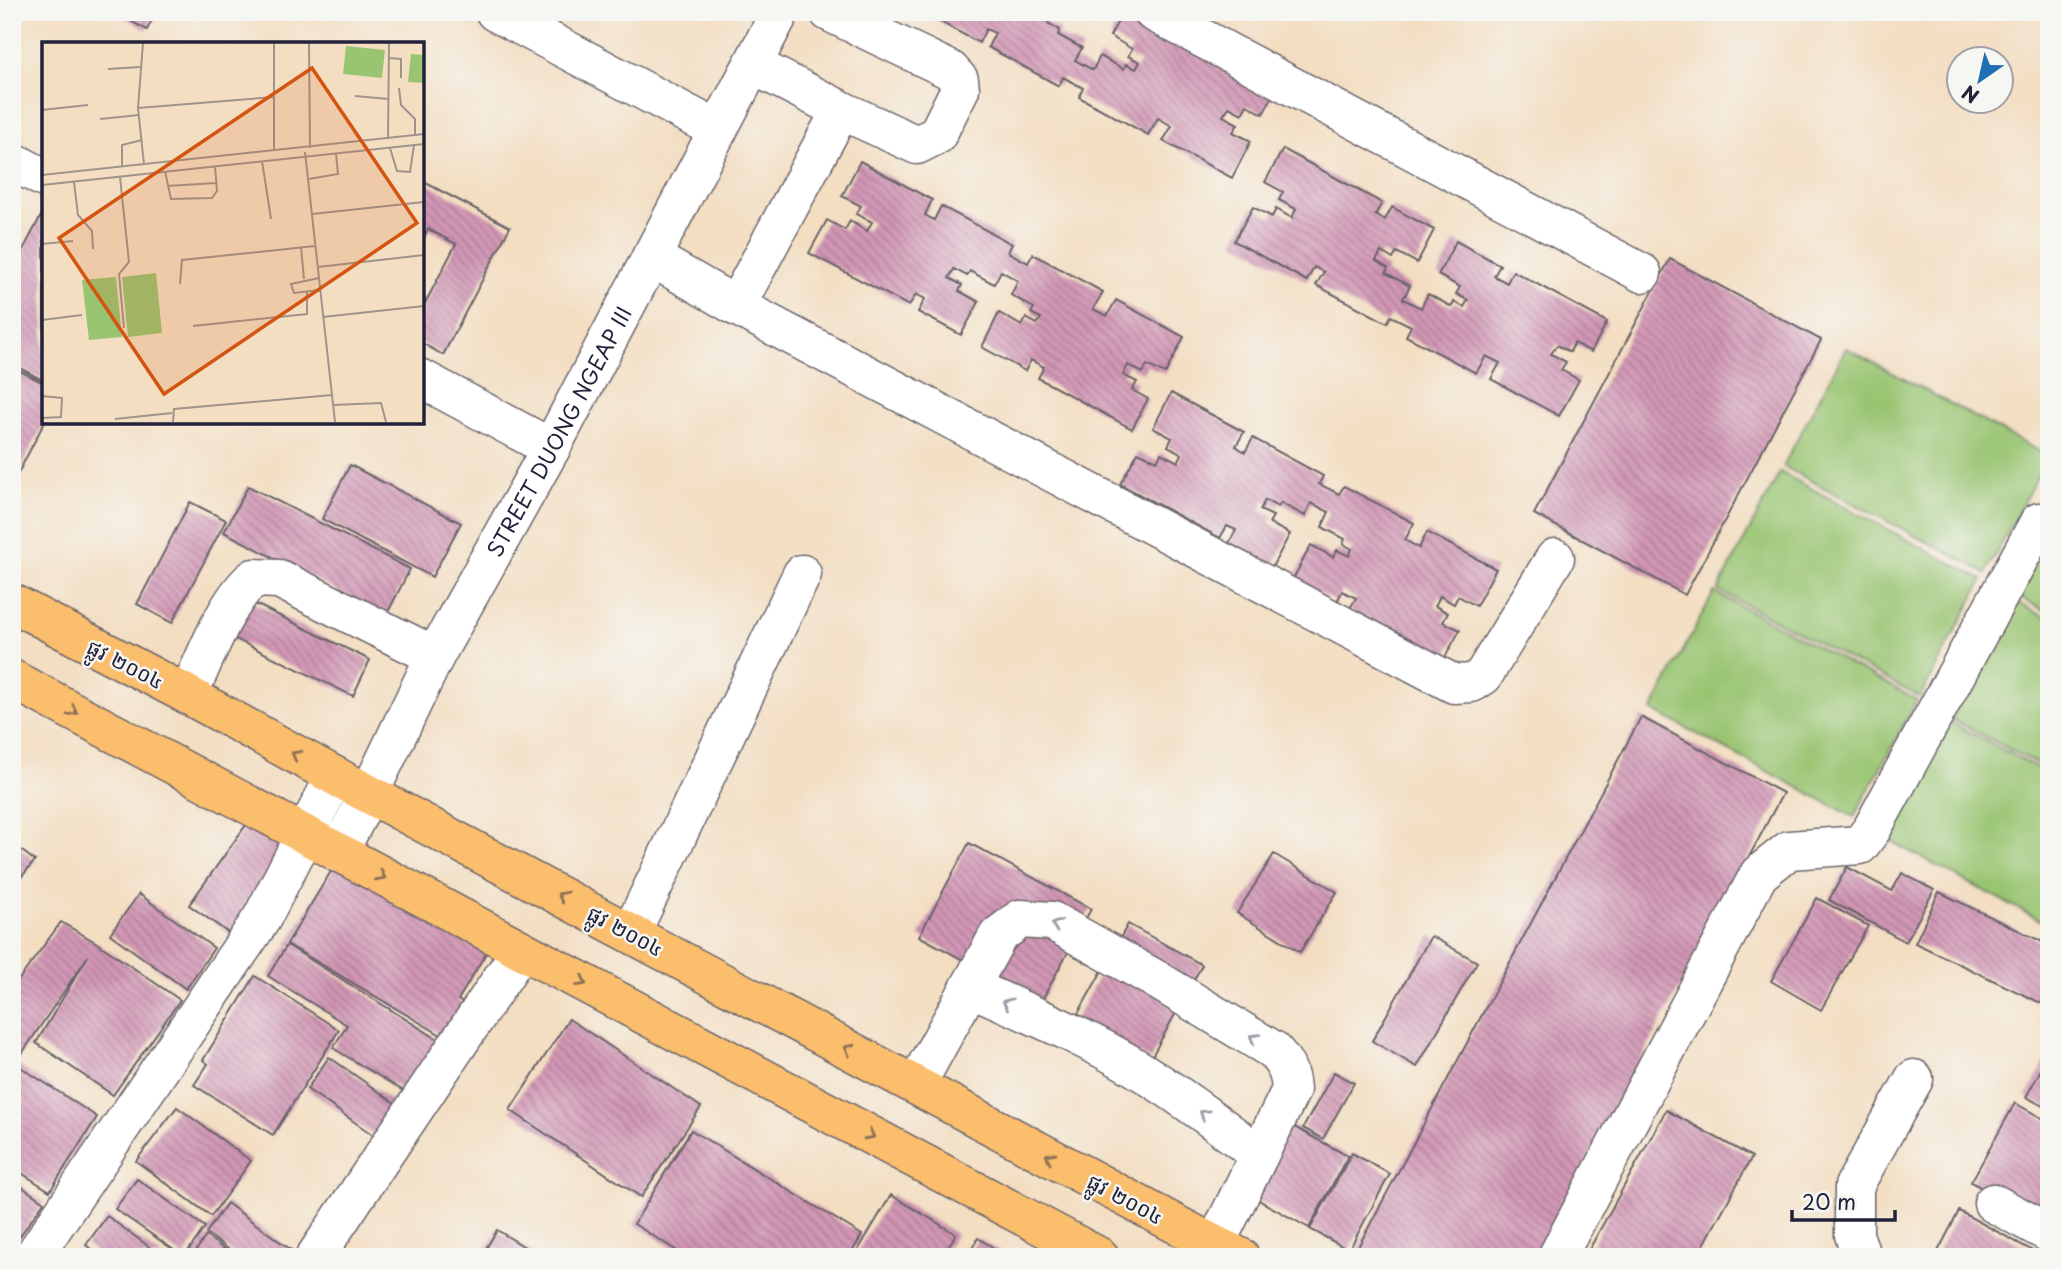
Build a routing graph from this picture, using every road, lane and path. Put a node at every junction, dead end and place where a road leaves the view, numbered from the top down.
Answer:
1 (495, 12) edge
2 (780, 12) edge
3 (829, 12) edge
4 (1153, 12) edge
5 (873, 22) edge
6 (753, 65) junction
7 (831, 105) junction
8 (718, 130) junction
9 (12, 161) edge
10 (42, 177) edge
11 (651, 257) junction
12 (1642, 273) dead end
13 (736, 306) junction
14 (424, 380) edge
15 (551, 448) junction
16 (2039, 522) dead end
17 (1555, 558) dead end
18 (802, 574) dead end
19 (12, 603) edge
20 (435, 656) junction
21 (12, 679) edge
22 (188, 695) junction
23 (335, 776) junction
24 (369, 794) junction
25 (305, 835) junction
26 (338, 853) junction
27 (631, 933) junction
28 (521, 950) junction
29 (970, 987) junction
30 (1914, 1079) dead end
31 (916, 1085) junction
32 (1259, 1155) junction
33 (1993, 1203) dead end
34 (2049, 1233) edge
35 (1227, 1251) edge
36 (325, 1254) edge
37 (33, 1257) edge
38 (1100, 1257) edge
39 (1557, 1257) edge
40 (1861, 1257) edge

1 - 8 street
2 - 6 street, STREET DUONG NGEAP III
3 - 5 street
4 - 12 street
5 - 7 street
6 - 7 street
6 - 8 street, STREET DUONG NGEAP III
7 - 13 street
8 - 11 street, STREET DUONG NGEAP III
9 - 10 street
11 - 13 street
11 - 15 street, STREET DUONG NGEAP III
13 - 17 street
14 - 15 street
15 - 20 street, STREET DUONG NGEAP III
16 - 39 street
18 - 27 street
19 - 22 main road, ផ្លូវ ២០០៤
20 - 22 street
20 - 24 street, STREET DUONG NGEAP III
21 -> 25 main road
23 -> 22 main road, ផ្លូវ ២០០៤
23 - 24 main road, ផ្លូវ ២០០៤
23 - 25 street
24 - 26 street, STREET DUONG NGEAP III
27 -> 24 main road, ផ្លូវ ២០០៤
25 - 26 main road
25 - 37 street
26 -> 28 main road
31 -> 27 main road, ផ្លូវ ២០០៤
28 - 36 street
28 -> 38 main road
29 - 31 street
32 -> 29 street
32 -> 29 street
30 - 40 street
35 -> 31 main road, ផ្លូវ ២០០៤
32 - 35 street
33 - 34 street

